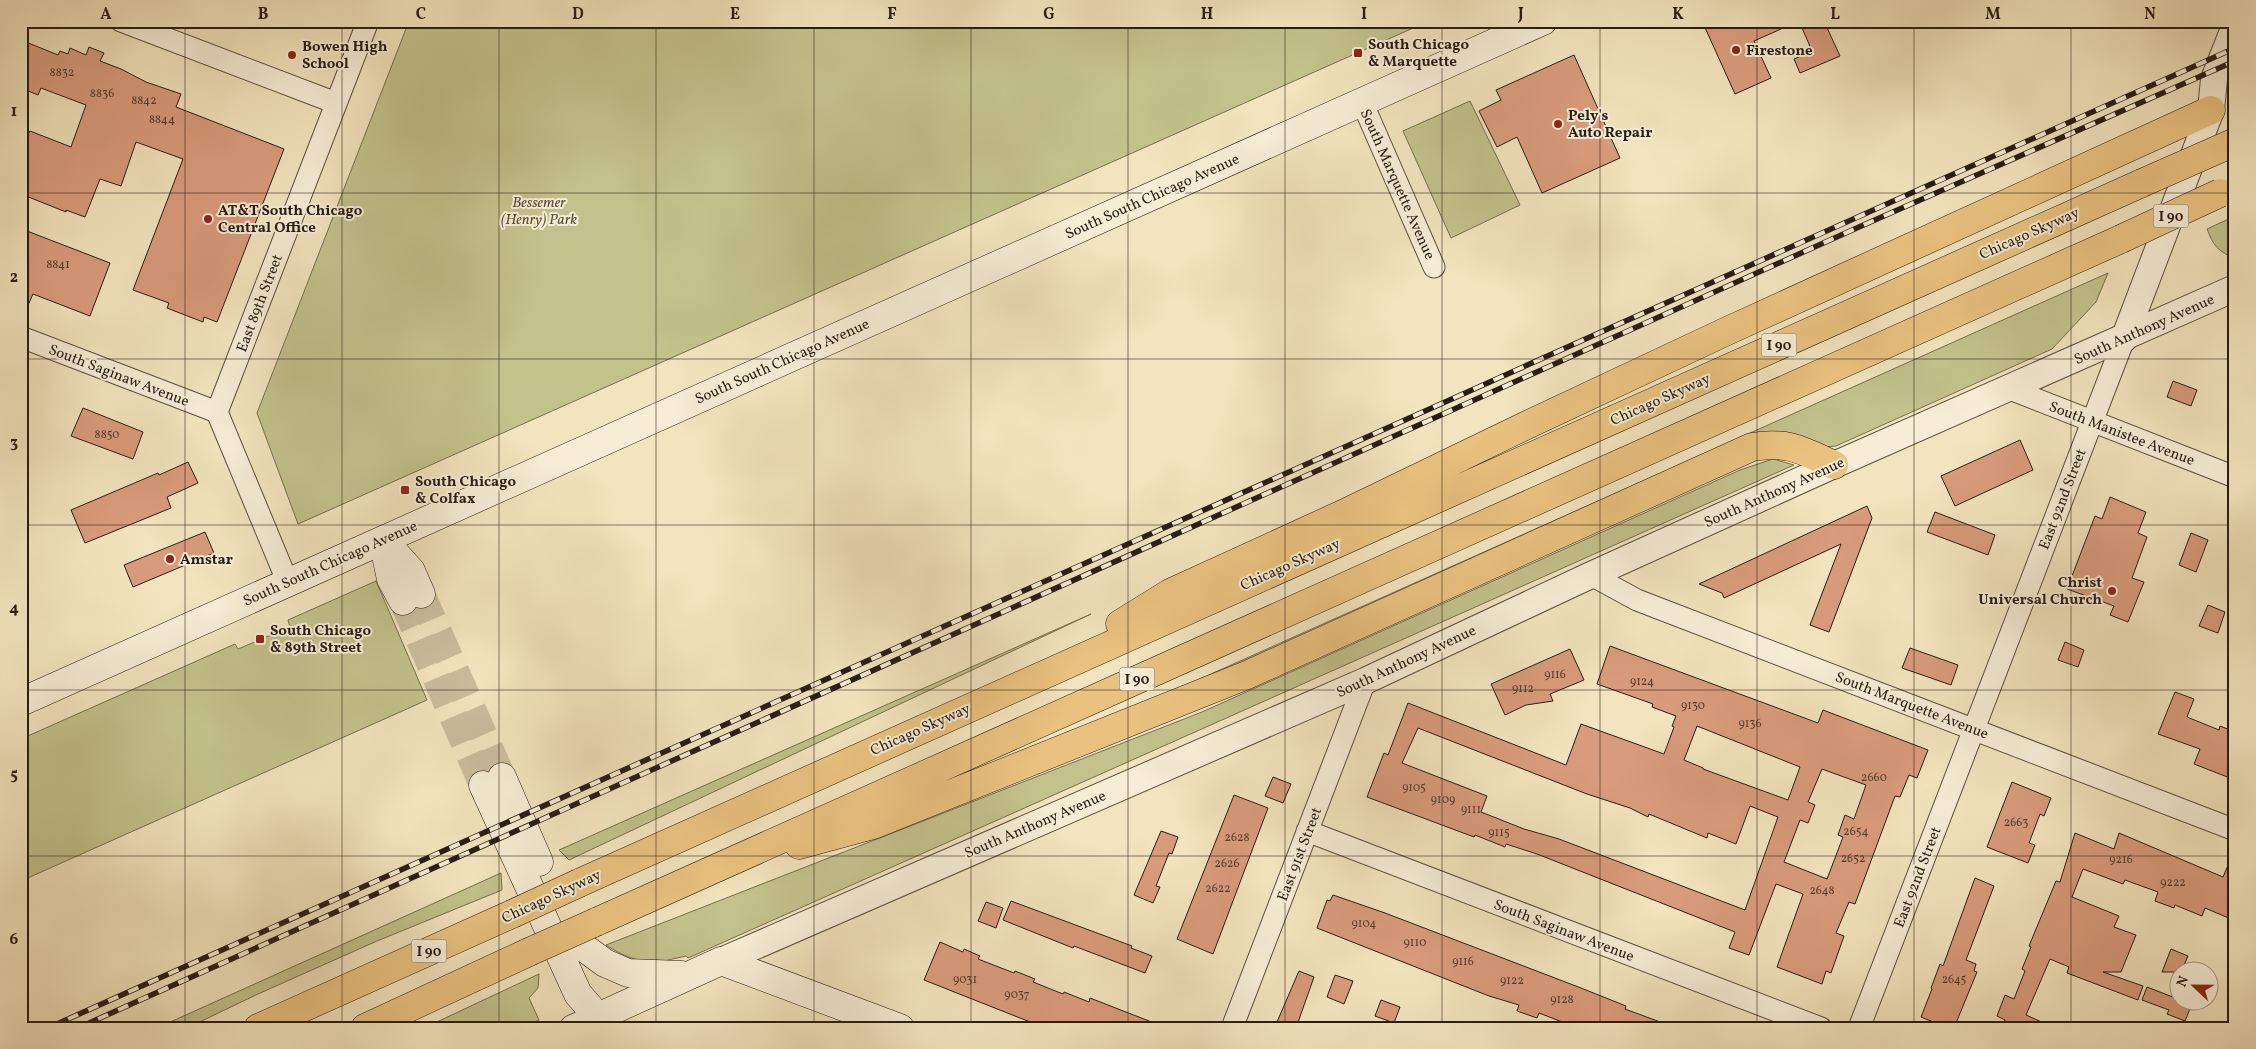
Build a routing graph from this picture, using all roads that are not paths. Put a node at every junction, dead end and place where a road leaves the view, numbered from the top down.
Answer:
1 (121, 21) edge
2 (368, 21) edge
3 (1543, 21) edge
4 (2235, 26) edge
5 (2235, 77) edge
6 (1362, 102) junction
7 (336, 103) junction
8 (2211, 110) junction
9 (2235, 142) edge
10 (2228, 190) edge
11 (1434, 267) dead end
12 (2235, 288) edge
13 (21, 337) edge
14 (2124, 338) junction
15 (2010, 389) junction
16 (217, 412) junction
17 (2092, 422) junction
18 (1834, 465) junction
19 (2235, 476) edge
20 (383, 540) junction
21 (1591, 575) junction
22 (288, 582) junction
23 (412, 597) tunnel mouth
24 (1365, 681) junction
25 (1017, 686) junction
26 (21, 702) edge
27 (1974, 730) junction
28 (2235, 830) edge
29 (1307, 831) junction
30 (711, 870) junction
31 (572, 939) junction
32 (721, 961) junction
33 (690, 975) junction
34 (332, 994) junction
35 (599, 1022) edge
36 (253, 1028) edge
37 (258, 1028) edge
38 (262, 1028) edge
39 (277, 1028) edge
40 (364, 1028) edge
41 (573, 1028) edge
42 (900, 1028) edge
43 (1232, 1028) edge
44 (1821, 1028) edge
45 (1860, 1028) edge

1 - 7 street
2 - 7 street, East 89th Street
3 - 6 main road, South South Chicago Avenue
4 - 8 street, East 92nd Street
5 - 8 street, East 92nd Street
6 - 11 street, South Marquette Avenue
6 - 20 main road, South South Chicago Avenue
7 - 16 street, East 89th Street
8 - 14 street, East 92nd Street
8 - 25 highway
9 - 25 highway, Chicago Skyway / I 90, bridge
10 - 30 highway, I 90, bridge
12 - 14 street, South Anthony Avenue
13 - 16 street, South Saginaw Avenue
14 - 15 street, South Anthony Avenue
14 - 17 street, East 92nd Street
15 - 17 street, South Manistee Avenue
15 - 18 street, South Anthony Avenue
16 - 22 street
17 - 19 street, South Manistee Avenue
17 - 27 street, East 92nd Street
18 - 21 street, South Anthony Avenue
18 - 30 highway
20 - 22 main road, South South Chicago Avenue
20 - 23 main road
21 - 24 street, South Anthony Avenue
21 - 27 street, South Marquette Avenue
22 - 26 main road, South South Chicago Avenue
24 - 29 street, East 91st Street
24 - 32 street, South Anthony Avenue
25 - 34 highway, Chicago Skyway / I 90, bridge
27 - 28 street, South Marquette Avenue
27 - 45 street, East 92nd Street
29 - 43 street, East 91st Street
29 - 44 street, South Saginaw Avenue
30 - 40 highway, I 90, bridge
31 - 33 main road
31 - 35 main road
31 - 35 main road
32 - 33 main road, South Anthony Avenue
32 - 42 main road
33 - 35 main road, South Anthony Avenue
34 - 36 highway, I 90
34 - 37 highway, I 90
34 - 38 highway, I 90
34 - 39 highway, I 90
35 - 41 street, South Anthony Avenue

